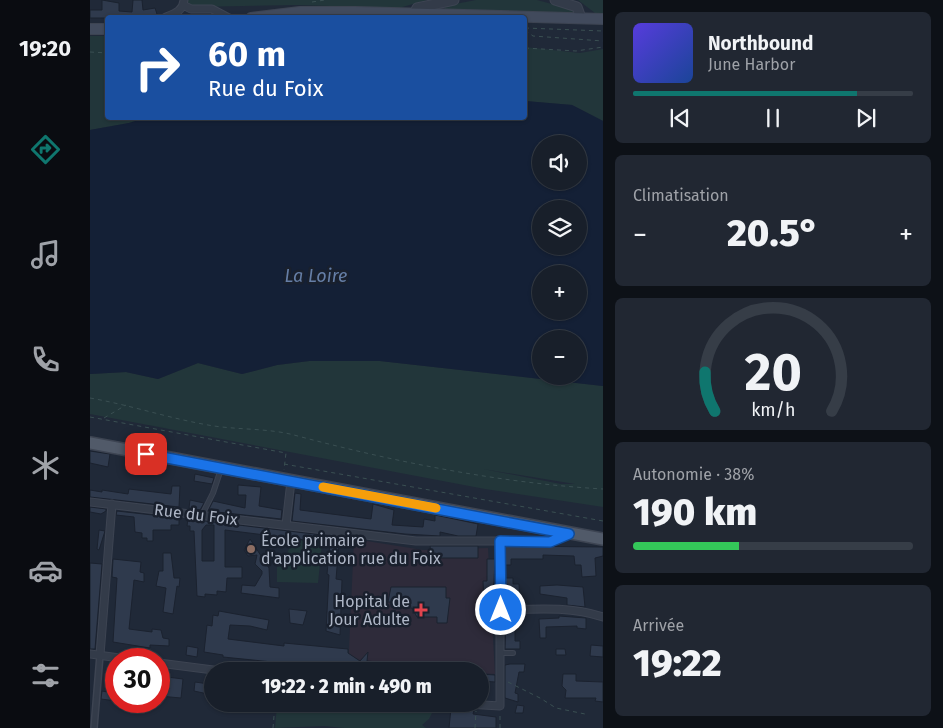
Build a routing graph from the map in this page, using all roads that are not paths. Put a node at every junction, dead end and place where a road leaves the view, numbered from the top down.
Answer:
1 (454, 0) edge
2 (555, 0) edge
3 (184, 2) edge
4 (415, 12) junction
5 (171, 15) edge
6 (223, 15) edge
7 (275, 15) edge
8 (498, 15) edge
9 (527, 16) edge
10 (581, 18) junction
11 (603, 19) edge
12 (90, 28) edge
13 (105, 29) edge
14 (90, 443) edge
15 (221, 468) junction
16 (291, 481) junction
17 (90, 502) edge
18 (112, 504) junction
19 (202, 515) junction
20 (286, 525) junction
21 (569, 534) junction
22 (603, 539) edge
23 (500, 541) junction
24 (501, 610) junction
25 (603, 617) edge
26 (501, 653) junction
27 (513, 653) dead end
28 (90, 654) edge
29 (100, 655) junction
30 (105, 656) edge
31 (170, 664) edge
32 (204, 669) edge
33 (489, 707) edge
34 (94, 728) edge

1 - 4 street
2 - 10 street
3 - 5 street
3 - 6 street
4 - 7 main road
4 - 8 main road
9 - 10 main road
10 - 11 main road
12 - 13 main road
14 - 15 main road
15 - 16 main road
15 - 19 lane
16 - 20 street
16 - 21 main road
17 - 18 street, Rue du Foix
18 - 19 street, Rue du Foix
18 - 29 street
19 - 20 street, Rue du Foix
20 - 23 street, Rue du Foix
21 - 22 main road
21 - 23 street, Rue du Foix
23 - 24 street
24 - 25 street
24 - 26 street
26 - 27 lane
26 - 33 street
28 - 29 street
29 - 30 street
29 - 34 street
31 - 32 street

